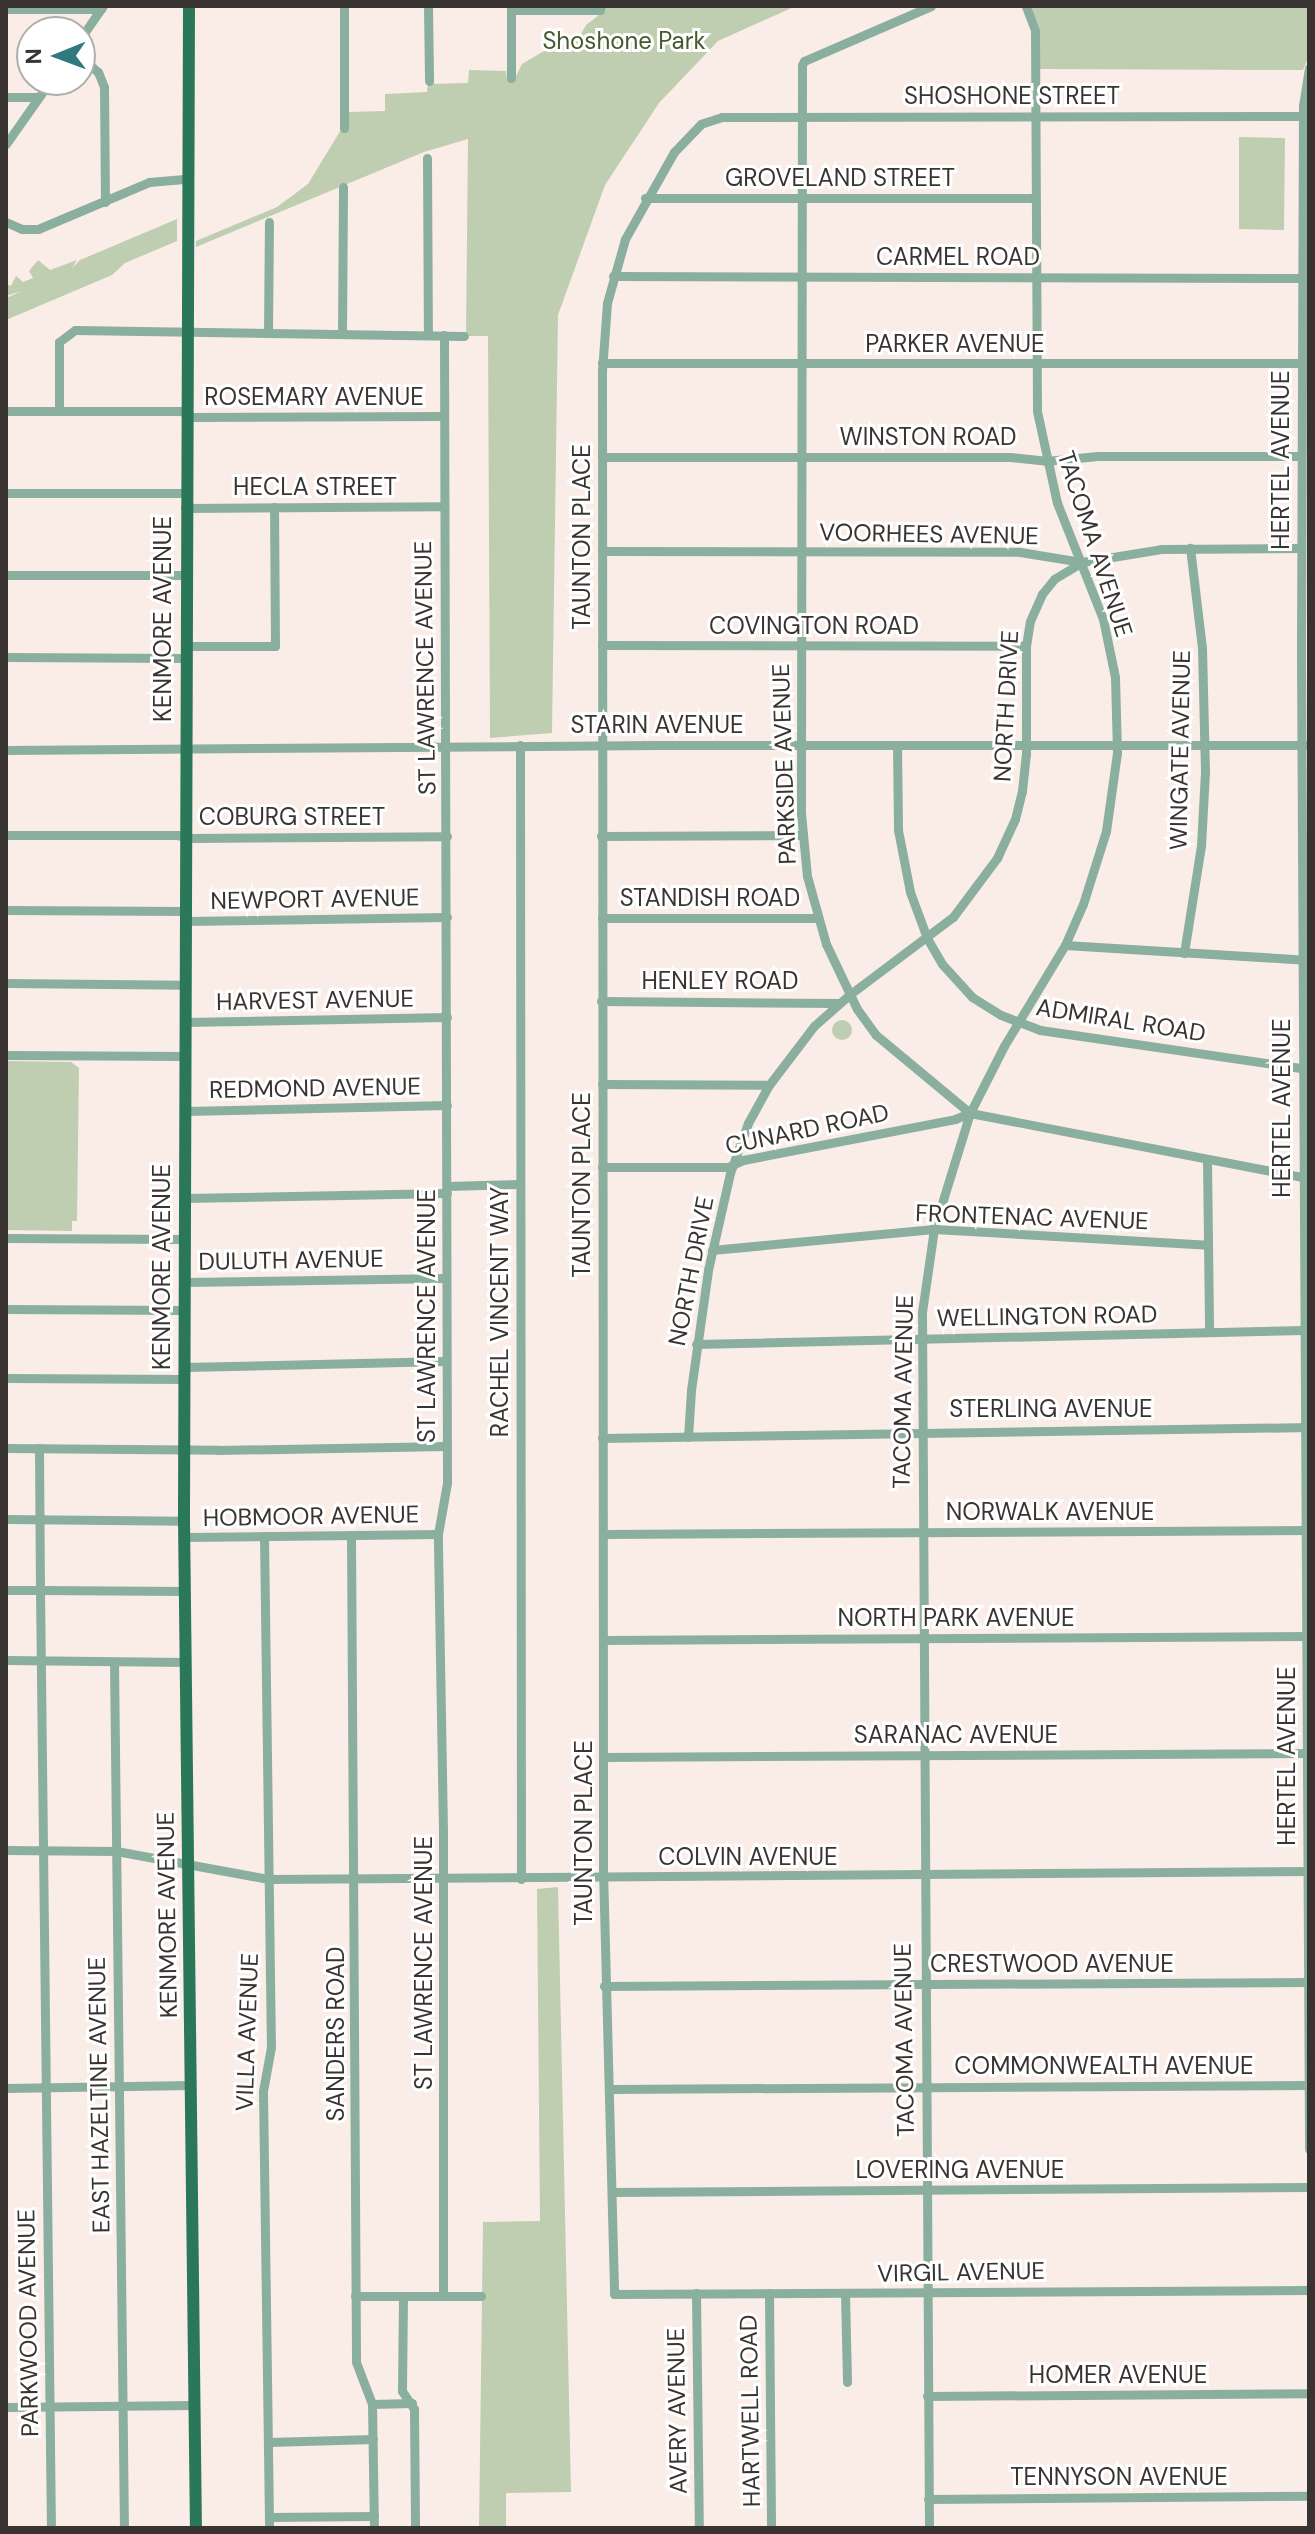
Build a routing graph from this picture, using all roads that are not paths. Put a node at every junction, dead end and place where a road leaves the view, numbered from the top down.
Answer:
1 (189, 6) edge
2 (344, 6) edge
3 (428, 6) edge
4 (931, 6) edge
5 (1026, 6) edge
6 (102, 8) edge
7 (511, 8) edge
8 (600, 8) edge
9 (6, 9) edge
10 (1309, 68) edge
11 (96, 70) edge
12 (511, 78) dead end
13 (429, 81) dead end
14 (6, 97) edge
15 (39, 97) joint
16 (801, 115) junction
17 (722, 116) joint
18 (1035, 116) junction
19 (1303, 116) junction
20 (344, 128) dead end
21 (6, 144) edge
22 (427, 158) dead end
23 (187, 179) junction
24 (343, 187) dead end
25 (645, 198) junction
26 (801, 198) junction
27 (1035, 198) junction
28 (105, 202) junction
29 (1306, 219) edge
30 (6, 222) edge
31 (269, 222) dead end
32 (613, 276) junction
33 (801, 277) junction
34 (1036, 277) junction
35 (1302, 278) junction
36 (186, 331) junction
37 (268, 333) junction
38 (342, 334) junction
39 (428, 335) junction
40 (444, 335) junction
41 (464, 336) dead end
42 (602, 363) junction
43 (1036, 363) junction
44 (801, 364) junction
45 (1305, 364) edge
46 (6, 411) edge
47 (59, 411) junction
48 (186, 414) junction
49 (444, 416) junction
50 (1301, 456) junction
51 (602, 457) junction
52 (801, 457) junction
53 (1046, 461) junction
54 (1305, 486) edge
55 (6, 493) edge
56 (185, 493) junction
57 (444, 506) junction
58 (274, 507) junction
59 (185, 508) junction
60 (1190, 548) junction
61 (1301, 548) junction
62 (602, 551) junction
63 (801, 551) junction
64 (1082, 562) junction
65 (1305, 564) edge
66 (6, 575) edge
67 (185, 575) junction
68 (602, 645) junction
69 (801, 646) junction
70 (1026, 646) junction
71 (185, 652) junction
72 (6, 657) edge
73 (1026, 744) junction
74 (520, 745) junction
75 (601, 745) junction
76 (800, 745) junction
77 (897, 745) junction
78 (1118, 745) junction
79 (1205, 745) junction
80 (1305, 745) edge
81 (446, 746) junction
82 (185, 747) junction
83 (6, 750) edge
84 (6, 835) edge
85 (802, 835) junction
86 (447, 836) junction
87 (601, 836) junction
88 (185, 837) junction
89 (6, 910) edge
90 (185, 916) junction
91 (447, 917) junction
92 (602, 918) junction
93 (818, 918) junction
94 (927, 938) junction
95 (1065, 945) junction
96 (1184, 953) junction
97 (1305, 960) edge
98 (6, 983) edge
99 (185, 985) junction
100 (849, 995) junction
101 (601, 1001) junction
102 (839, 1003) junction
103 (447, 1017) junction
104 (185, 1022) junction
105 (1018, 1023) junction
106 (6, 1055) edge
107 (185, 1056) junction
108 (1302, 1068) junction
109 (602, 1084) junction
110 (769, 1085) junction
111 (447, 1105) junction
112 (185, 1111) junction
113 (970, 1113) junction
114 (1207, 1160) junction
115 (732, 1165) junction
116 (602, 1167) junction
117 (1306, 1178) edge
118 (520, 1184) junction
119 (447, 1189) junction
120 (184, 1198) junction
121 (934, 1229) junction
122 (6, 1238) edge
123 (184, 1239) junction
124 (1208, 1245) junction
125 (712, 1250) junction
126 (446, 1278) junction
127 (184, 1282) junction
128 (1306, 1304) edge
129 (6, 1309) edge
130 (184, 1310) junction
131 (1304, 1330) junction
132 (1209, 1332) junction
133 (920, 1339) junction
134 (696, 1344) junction
135 (446, 1361) junction
136 (184, 1373) junction
137 (6, 1378) edge
138 (1307, 1427) edge
139 (920, 1430) junction
140 (688, 1437) junction
141 (602, 1438) junction
142 (447, 1446) junction
143 (6, 1448) edge
144 (39, 1448) junction
145 (184, 1450) junction
146 (6, 1519) edge
147 (39, 1519) junction
148 (184, 1521) junction
149 (1307, 1530) edge
150 (921, 1532) junction
151 (438, 1534) junction
152 (603, 1534) junction
153 (264, 1536) junction
154 (351, 1536) junction
155 (184, 1537) junction
156 (6, 1590) edge
157 (40, 1590) junction
158 (185, 1591) junction
159 (1307, 1636) edge
160 (921, 1638) junction
161 (603, 1640) junction
162 (6, 1660) edge
163 (41, 1661) junction
164 (114, 1662) junction
165 (186, 1662) junction
166 (1308, 1753) edge
167 (922, 1755) junction
168 (603, 1757) junction
169 (6, 1850) edge
170 (44, 1851) junction
171 (116, 1851) junction
172 (188, 1866) junction
173 (1308, 1872) edge
174 (923, 1876) junction
175 (604, 1878) junction
176 (268, 1879) junction
177 (443, 1879) junction
178 (521, 1879) junction
179 (355, 1880) junction
180 (1308, 1982) edge
181 (924, 1985) junction
182 (604, 1986) junction
183 (191, 2085) junction
184 (1309, 2085) edge
185 (119, 2087) junction
186 (925, 2087) junction
187 (6, 2088) edge
188 (46, 2088) junction
189 (611, 2089) junction
190 (1309, 2149) edge
191 (1309, 2187) edge
192 (926, 2190) junction
193 (612, 2192) junction
194 (1309, 2290) edge
195 (696, 2293) junction
196 (769, 2293) junction
197 (845, 2293) junction
198 (926, 2293) junction
199 (614, 2294) joint
200 (355, 2296) junction
201 (403, 2296) junction
202 (443, 2296) junction
203 (481, 2296) dead end
204 (847, 2382) dead end
205 (1309, 2393) edge
206 (927, 2396) junction
207 (412, 2403) junction
208 (372, 2404) junction
209 (123, 2405) junction
210 (195, 2405) junction
211 (50, 2406) junction
212 (6, 2407) edge
213 (373, 2439) junction
214 (269, 2442) junction
215 (1309, 2496) edge
216 (928, 2499) junction
217 (374, 2516) junction
218 (269, 2523) edge
219 (51, 2528) edge
220 (124, 2528) edge
221 (196, 2528) edge
222 (374, 2528) edge
223 (415, 2528) edge
224 (699, 2528) edge
225 (771, 2528) edge
226 (929, 2528) edge

1 - 23 main road, KENMORE AVENUE
2 - 20 street
3 - 13 street
4 - 16 street, PARKSIDE AVENUE
5 - 18 street, TACOMA AVENUE
6 - 9 street
7 - 8 street
7 - 12 street
10 - 19 street, HERTEL AVENUE
11 - 28 street
14 - 15 street
15 - 21 street
16 - 17 street, SHOSHONE STREET
16 - 18 street, SHOSHONE STREET
16 - 26 street, PARKSIDE AVENUE
17 - 25 street, TAUNTON PLACE
18 - 19 street, SHOSHONE STREET
18 - 27 street, TACOMA AVENUE
19 - 29 street, HERTEL AVENUE
22 - 39 street
23 - 28 street
23 - 36 main road, KENMORE AVENUE
24 - 38 street
25 - 26 street, GROVELAND STREET
25 - 32 street, TAUNTON PLACE
26 - 27 street, GROVELAND STREET
26 - 33 street, PARKSIDE AVENUE
27 - 34 street, TACOMA AVENUE
28 - 30 street
29 - 35 street, HERTEL AVENUE
31 - 37 street
32 - 33 street, CARMEL ROAD
32 - 42 street, TAUNTON PLACE
33 - 34 street, CARMEL ROAD
33 - 44 street, PARKSIDE AVENUE
34 - 35 street, CARMEL ROAD
34 - 43 street, TACOMA AVENUE
35 - 45 street, HERTEL AVENUE
36 - 37 street
36 - 47 street
36 - 48 main road, KENMORE AVENUE
37 - 38 street
38 - 39 street
39 - 40 street
40 - 41 street
40 - 49 street, ST LAWRENCE AVENUE
42 - 44 street, PARKER AVENUE
42 - 51 street, TAUNTON PLACE
43 - 44 street, PARKER AVENUE
43 - 45 street, PARKER AVENUE
43 - 53 street, TACOMA AVENUE
44 - 52 street, PARKSIDE AVENUE
45 - 50 street, HERTEL AVENUE
46 - 47 street, ROSEMARY AVENUE
47 - 48 street, ROSEMARY AVENUE
48 - 49 street, ROSEMARY AVENUE
48 - 56 main road, KENMORE AVENUE
49 - 57 street, ST LAWRENCE AVENUE
50 - 53 street, WINSTON ROAD
50 - 54 street, HERTEL AVENUE
51 - 52 street, WINSTON ROAD
51 - 62 street, TAUNTON PLACE
52 - 53 street, WINSTON ROAD
52 - 63 street, PARKSIDE AVENUE
53 - 64 street, TACOMA AVENUE
54 - 61 street, HERTEL AVENUE
55 - 56 street
56 - 59 main road, KENMORE AVENUE
57 - 58 street, HECLA STREET
57 - 81 street, ST LAWRENCE AVENUE
58 - 59 street, HECLA STREET
58 - 71 street
59 - 67 main road, KENMORE AVENUE
60 - 61 street, VOORHEES AVENUE
60 - 64 street, VOORHEES AVENUE
60 - 79 street, WINGATE AVENUE
61 - 65 street, HERTEL AVENUE
62 - 63 street, VOORHEES AVENUE
62 - 68 street, TAUNTON PLACE
63 - 64 street, VOORHEES AVENUE
63 - 69 street, PARKSIDE AVENUE
64 - 70 street, NORTH DRIVE
64 - 78 street, TACOMA AVENUE
65 - 80 street, HERTEL AVENUE
66 - 67 street
67 - 71 main road, KENMORE AVENUE
68 - 69 street, COVINGTON ROAD
68 - 75 street, TAUNTON PLACE
69 - 70 street, COVINGTON ROAD
69 - 76 street, PARKSIDE AVENUE
70 - 73 street, NORTH DRIVE
71 - 72 street
71 - 82 main road, KENMORE AVENUE
73 - 77 street, STARIN AVENUE
73 - 78 street, STARIN AVENUE
73 - 94 street, NORTH DRIVE
74 - 75 street, STARIN AVENUE
74 - 81 street, STARIN AVENUE
74 - 118 street, RACHEL VINCENT WAY
75 - 76 street, STARIN AVENUE
75 - 87 street, TAUNTON PLACE
76 - 77 street, STARIN AVENUE
76 - 85 street, PARKSIDE AVENUE
77 - 94 street, ADMIRAL ROAD
78 - 79 street, STARIN AVENUE
78 - 95 street, TACOMA AVENUE
79 - 80 street, STARIN AVENUE
79 - 96 street, WINGATE AVENUE
80 - 97 street, HERTEL AVENUE
81 - 82 street, STARIN AVENUE
81 - 86 street, ST LAWRENCE AVENUE
82 - 83 street, STARIN AVENUE
82 - 88 main road, KENMORE AVENUE
84 - 88 street, COBURG STREET
85 - 87 street
85 - 93 street, PARKSIDE AVENUE
86 - 88 street, COBURG STREET
86 - 91 street, ST LAWRENCE AVENUE
87 - 92 street, TAUNTON PLACE
88 - 90 main road, KENMORE AVENUE
89 - 90 street, NEWPORT AVENUE
90 - 91 street, NEWPORT AVENUE
90 - 99 main road, KENMORE AVENUE
91 - 103 street, ST LAWRENCE AVENUE
92 - 93 street, STANDISH ROAD
92 - 101 street, TAUNTON PLACE
93 - 100 street, PARKSIDE AVENUE
94 - 100 street, NORTH DRIVE
94 - 105 street, ADMIRAL ROAD
95 - 96 street
95 - 105 street, TACOMA AVENUE
96 - 97 street
97 - 108 street, HERTEL AVENUE
98 - 99 street
99 - 104 main road, KENMORE AVENUE
100 - 102 street, NORTH DRIVE
100 - 113 street, PARKSIDE AVENUE
101 - 102 street, HENLEY ROAD
101 - 109 street, TAUNTON PLACE
102 - 110 street, NORTH DRIVE
103 - 104 street, HARVEST AVENUE
103 - 111 street, ST LAWRENCE AVENUE
104 - 107 main road, KENMORE AVENUE
105 - 108 street, ADMIRAL ROAD
105 - 113 street, TACOMA AVENUE
106 - 107 street
107 - 112 main road, KENMORE AVENUE
108 - 117 street, HERTEL AVENUE
109 - 110 street
109 - 116 street, TAUNTON PLACE
110 - 115 street, NORTH DRIVE
111 - 112 street, REDMOND AVENUE
111 - 119 street, ST LAWRENCE AVENUE
112 - 120 main road, KENMORE AVENUE
113 - 114 street, PARKSIDE AVENUE
113 - 115 street, CUNARD ROAD
113 - 121 street, TACOMA AVENUE
114 - 117 street, PARKSIDE AVENUE
114 - 124 street
115 - 116 street, CUNARD ROAD
115 - 125 street, NORTH DRIVE
116 - 141 street, TAUNTON PLACE
117 - 128 street, HERTEL AVENUE
118 - 119 street
118 - 178 street, RACHEL VINCENT WAY
119 - 120 street
119 - 126 street, ST LAWRENCE AVENUE
120 - 123 main road, KENMORE AVENUE
121 - 124 street, FRONTENAC AVENUE
121 - 125 street, FRONTENAC AVENUE
121 - 133 street, TACOMA AVENUE
122 - 123 street
123 - 127 main road, KENMORE AVENUE
124 - 132 street
125 - 134 street, NORTH DRIVE
126 - 127 street, DULUTH AVENUE
126 - 135 street, ST LAWRENCE AVENUE
127 - 130 main road, KENMORE AVENUE
128 - 131 street, HERTEL AVENUE
129 - 130 street
130 - 136 main road, KENMORE AVENUE
131 - 132 street, WELLINGTON ROAD
131 - 138 street, HERTEL AVENUE
132 - 133 street, WELLINGTON ROAD
133 - 134 street, WELLINGTON ROAD
133 - 139 street, TACOMA AVENUE
134 - 140 street, NORTH DRIVE
135 - 136 street
135 - 142 street, ST LAWRENCE AVENUE
136 - 137 street
136 - 145 main road, KENMORE AVENUE
138 - 139 street, STERLING AVENUE
138 - 149 street, HERTEL AVENUE
139 - 140 street, STERLING AVENUE
139 - 150 street, TACOMA AVENUE
140 - 141 street, STERLING AVENUE
141 - 152 street, TAUNTON PLACE
142 - 145 street
142 - 151 street, ST LAWRENCE AVENUE
143 - 144 street
144 - 145 street
144 - 147 street, PARKWOOD AVENUE
145 - 148 main road, KENMORE AVENUE
146 - 147 street
147 - 148 street
147 - 157 street, PARKWOOD AVENUE
148 - 155 main road, KENMORE AVENUE
149 - 150 street, NORWALK AVENUE
149 - 159 street, HERTEL AVENUE
150 - 152 street, NORWALK AVENUE
150 - 160 street, TACOMA AVENUE
151 - 154 street, HOBMOOR AVENUE
151 - 177 street, ST LAWRENCE AVENUE
152 - 161 street, TAUNTON PLACE
153 - 154 street, HOBMOOR AVENUE
153 - 155 street, HOBMOOR AVENUE
153 - 176 street, VILLA AVENUE
154 - 179 street, SANDERS ROAD
155 - 158 main road, KENMORE AVENUE
156 - 157 street
157 - 158 street
157 - 163 street, PARKWOOD AVENUE
158 - 165 main road, KENMORE AVENUE
159 - 160 street, NORTH PARK AVENUE
159 - 166 street, HERTEL AVENUE
160 - 161 street, NORTH PARK AVENUE
160 - 167 street, TACOMA AVENUE
161 - 168 street, TAUNTON PLACE
162 - 163 street
163 - 164 street
163 - 170 street, PARKWOOD AVENUE
164 - 165 street
164 - 171 street, EAST HAZELTINE AVENUE
165 - 172 main road, KENMORE AVENUE
166 - 167 street, SARANAC AVENUE
166 - 173 street, HERTEL AVENUE
167 - 168 street, SARANAC AVENUE
167 - 174 street, TACOMA AVENUE
168 - 175 street, TAUNTON PLACE
169 - 170 street, COLVIN AVENUE
170 - 171 street, COLVIN AVENUE
170 - 188 street, PARKWOOD AVENUE
171 - 172 street, COLVIN AVENUE
171 - 185 street, EAST HAZELTINE AVENUE
172 - 176 street, COLVIN AVENUE
172 - 183 main road, KENMORE AVENUE
173 - 174 street, COLVIN AVENUE
173 - 180 street, HERTEL AVENUE
174 - 175 street, COLVIN AVENUE
174 - 181 street, TACOMA AVENUE
175 - 178 street, COLVIN AVENUE
175 - 182 street, TAUNTON PLACE
176 - 179 street, COLVIN AVENUE
176 - 214 street, VILLA AVENUE
177 - 178 street, COLVIN AVENUE
177 - 179 street, COLVIN AVENUE
177 - 202 street, ST LAWRENCE AVENUE
179 - 200 street, SANDERS ROAD
180 - 181 street, CRESTWOOD AVENUE
180 - 184 street, HERTEL AVENUE
181 - 182 street, CRESTWOOD AVENUE
181 - 186 street, TACOMA AVENUE
182 - 189 street, TAUNTON PLACE
183 - 185 street
183 - 210 main road, KENMORE AVENUE
184 - 186 street, COMMONWEALTH AVENUE
184 - 190 street, HERTEL AVENUE
185 - 188 street
185 - 209 street, EAST HAZELTINE AVENUE
186 - 189 street, COMMONWEALTH AVENUE
186 - 192 street, TACOMA AVENUE
187 - 188 street
188 - 211 street, PARKWOOD AVENUE
189 - 193 street, TAUNTON PLACE
191 - 192 street, LOVERING AVENUE
192 - 193 street, LOVERING AVENUE
192 - 198 street, TACOMA AVENUE
193 - 199 street, TAUNTON PLACE
194 - 198 street, VIRGIL AVENUE
195 - 196 street, VIRGIL AVENUE
195 - 199 street, VIRGIL AVENUE
195 - 224 street, AVERY AVENUE
196 - 197 street, VIRGIL AVENUE
196 - 225 street, HARTWELL ROAD
197 - 198 street, VIRGIL AVENUE
197 - 204 street
198 - 206 street, TACOMA AVENUE
200 - 201 street
200 - 208 street, SANDERS ROAD
201 - 202 street
201 - 207 street
202 - 203 street
205 - 206 street, HOMER AVENUE
206 - 216 street, TACOMA AVENUE
207 - 208 street
207 - 223 street
208 - 213 street, SANDERS ROAD
209 - 210 street
209 - 211 street
209 - 220 street, EAST HAZELTINE AVENUE
210 - 221 main road, KENMORE AVENUE
211 - 212 street
211 - 219 street, PARKWOOD AVENUE
213 - 214 street
213 - 217 street, SANDERS ROAD
214 - 218 street, VILLA AVENUE
215 - 216 street, TENNYSON AVENUE
216 - 226 street, TACOMA AVENUE
217 - 218 street
217 - 222 street, SANDERS ROAD

